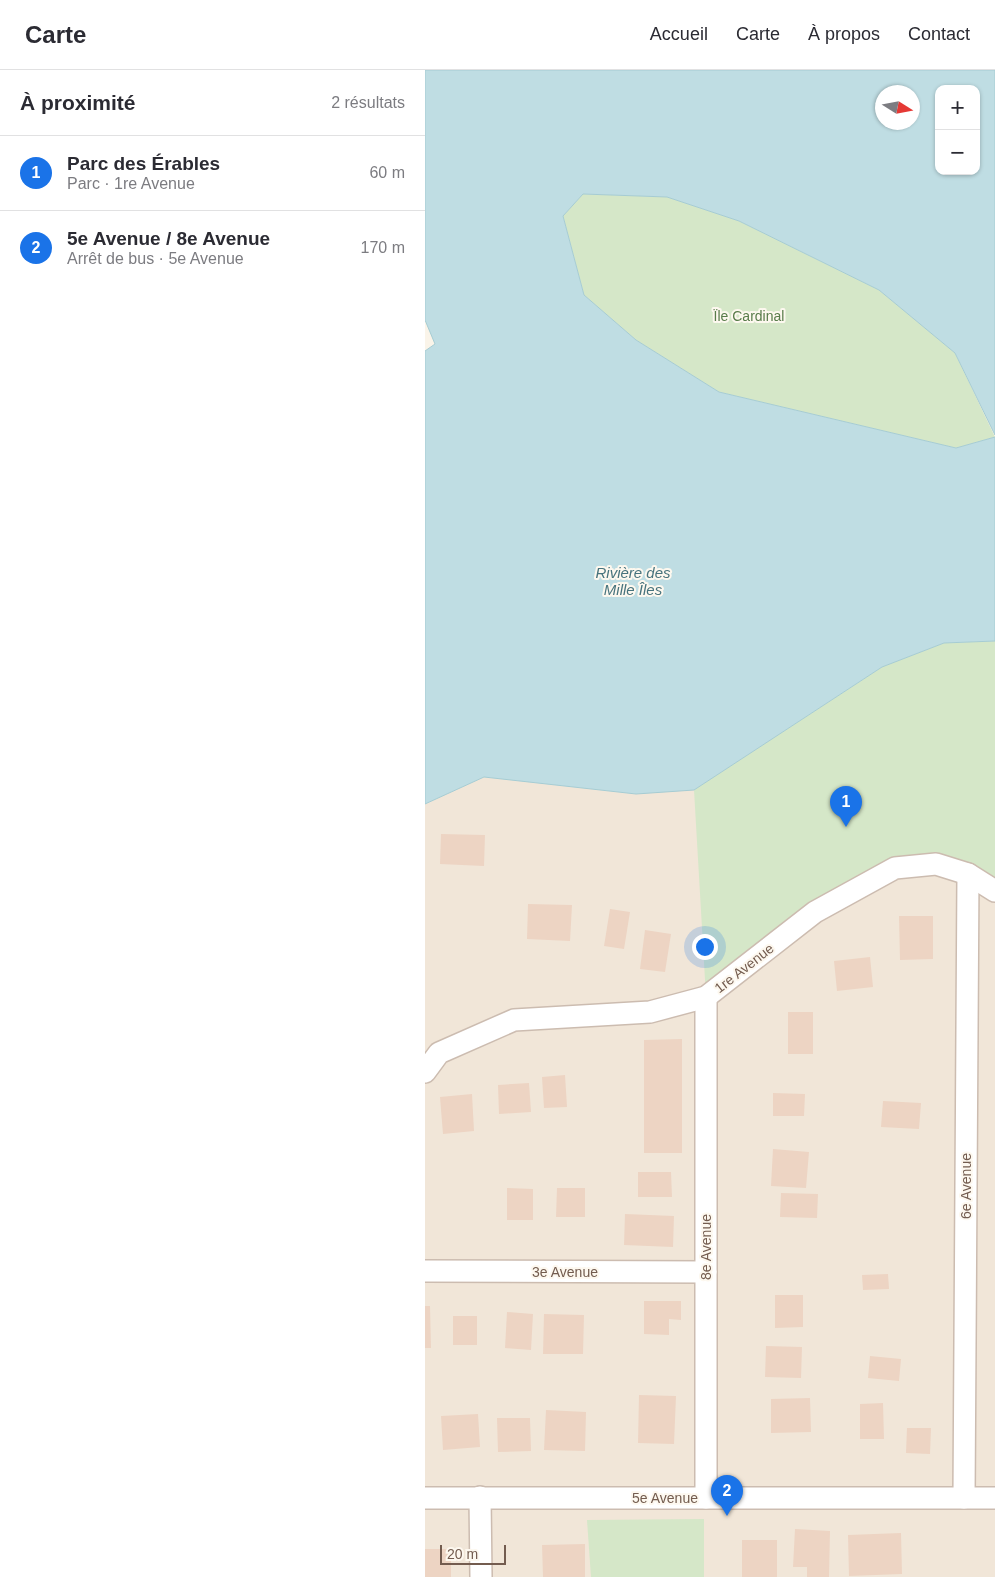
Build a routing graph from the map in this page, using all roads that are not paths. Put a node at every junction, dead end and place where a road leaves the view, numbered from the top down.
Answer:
1 (968, 874) junction
2 (995, 890) edge
3 (707, 997) junction
4 (425, 1072) edge
5 (425, 1271) edge
6 (706, 1272) junction
7 (480, 1497) junction
8 (425, 1498) edge
9 (705, 1498) junction
10 (964, 1498) junction
11 (995, 1498) edge
12 (481, 1577) edge

1 - 2 street, 1re Avenue
1 - 3 street, 1re Avenue
1 - 10 street, 6e Avenue
3 - 4 street, 1re Avenue
3 - 6 street, 8e Avenue
5 - 6 street, 3e Avenue
6 - 9 street, 8e Avenue
7 - 8 street, 5e Avenue
7 - 9 street, 5e Avenue
7 - 12 street
9 - 10 street, 5e Avenue
10 - 11 street, 5e Avenue

